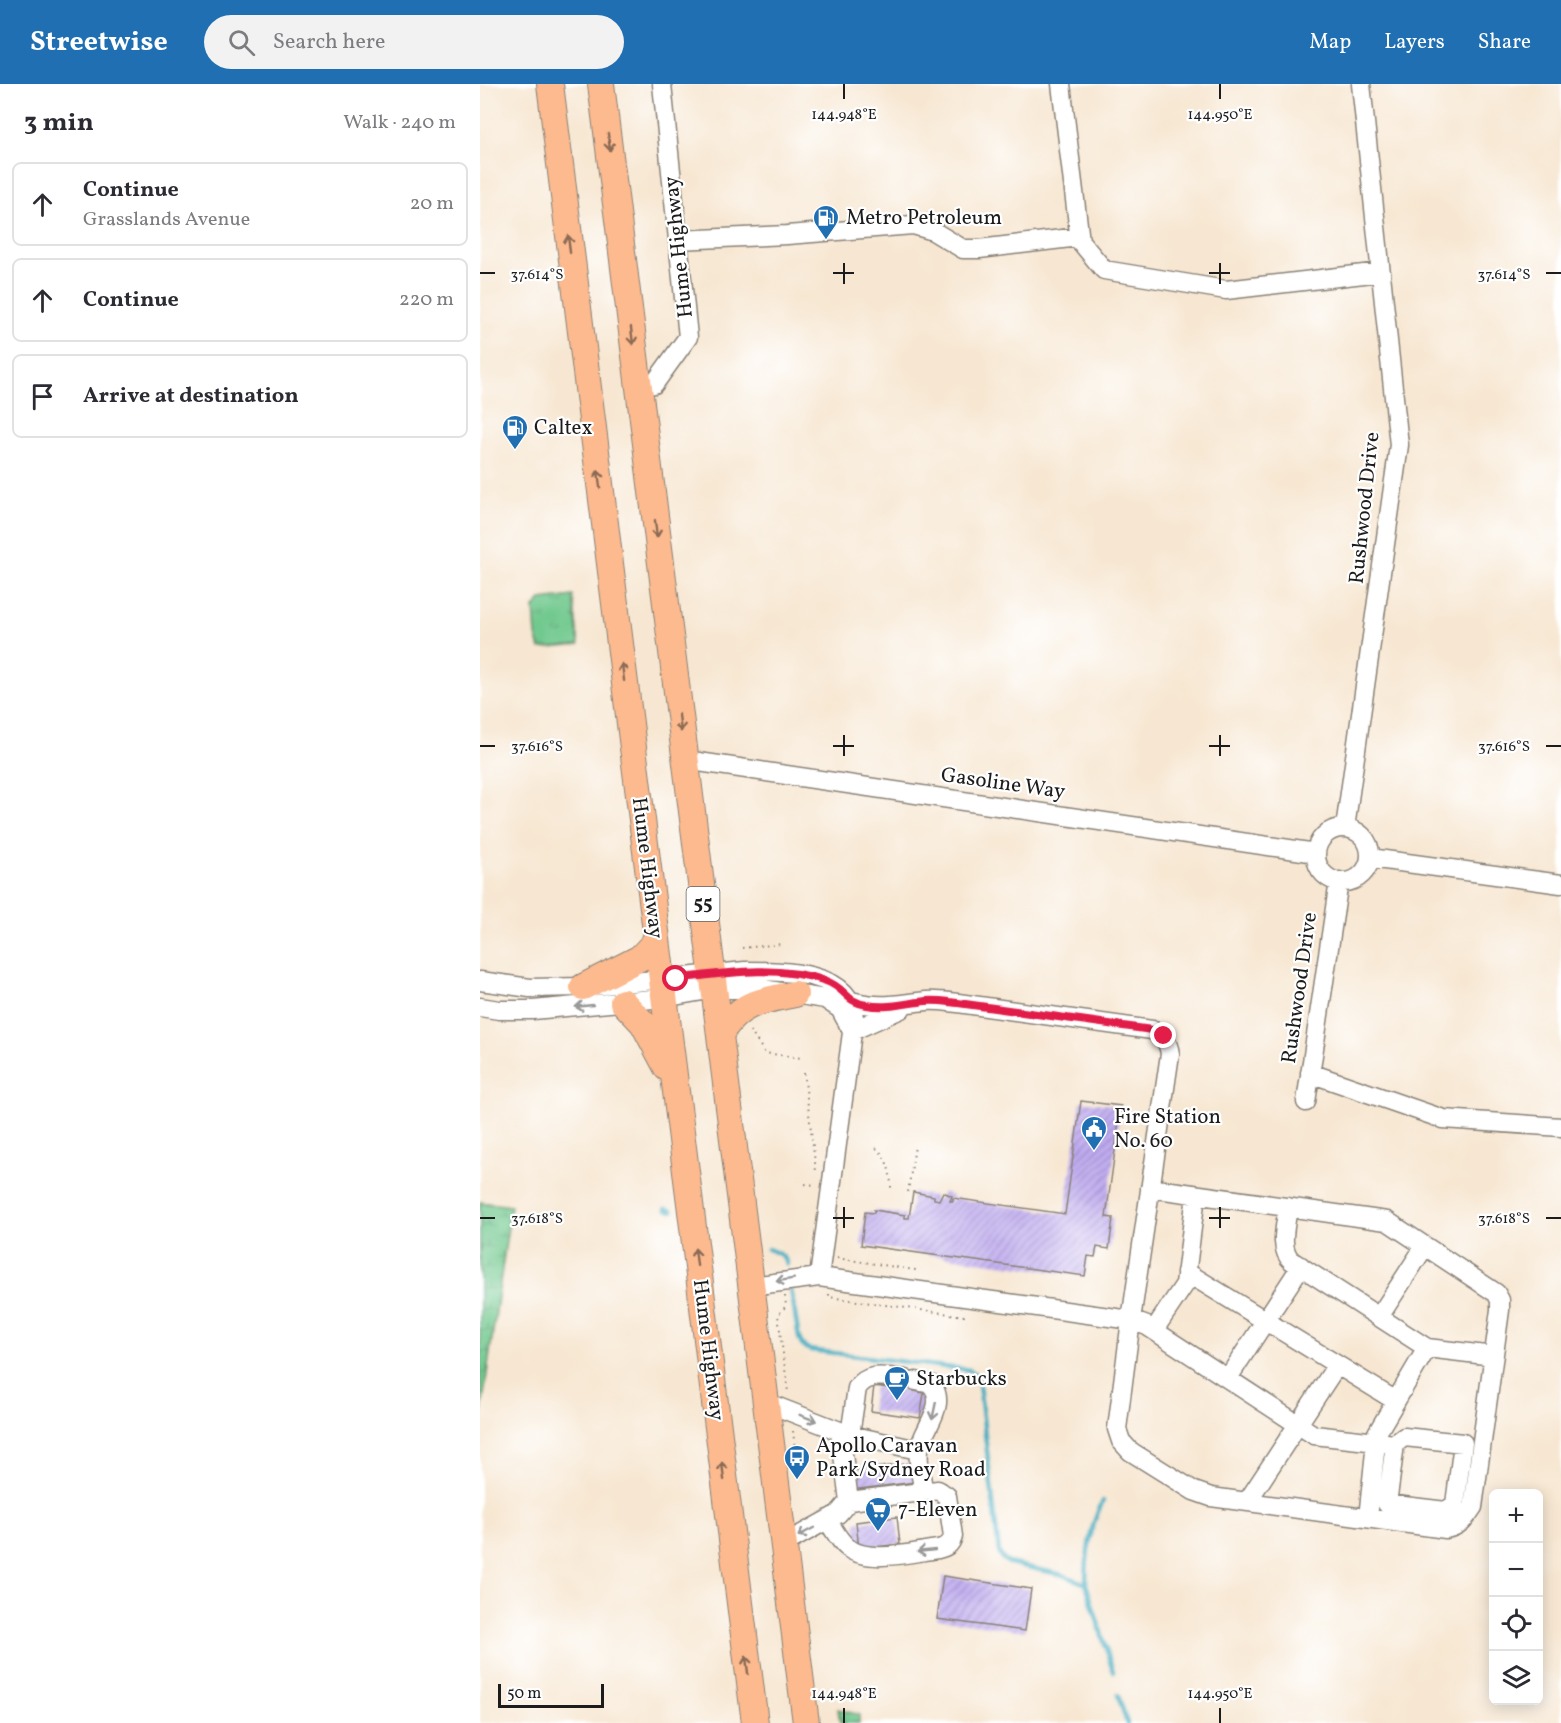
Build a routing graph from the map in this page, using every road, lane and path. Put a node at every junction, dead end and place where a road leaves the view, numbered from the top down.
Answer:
1 (550, 84) edge
2 (602, 84) edge
3 (662, 84) edge
4 (1061, 84) edge
5 (1361, 84) edge
6 (1079, 237) junction
7 (678, 240) junction
8 (1381, 272) junction
9 (638, 386) junction
10 (685, 760) junction
11 (1345, 828) junction
12 (1316, 853) junction
13 (1370, 858) junction
14 (1339, 882) junction
15 (1561, 884) edge
16 (657, 940) junction
17 (782, 944) dead end
18 (742, 948) dead end
19 (480, 981) edge
20 (713, 982) junction
21 (583, 987) junction
22 (662, 989) junction
23 (795, 994) junction
24 (851, 1001) junction
25 (623, 1002) junction
26 (916, 1002) junction
27 (480, 1007) edge
28 (747, 1027) dead end
29 (852, 1031) junction
30 (720, 1035) junction
31 (802, 1060) dead end
32 (1310, 1072) junction
33 (804, 1073) dead end
34 (673, 1078) junction
35 (1306, 1102) dead end
36 (1561, 1127) edge
37 (915, 1146) dead end
38 (876, 1148) dead end
39 (818, 1186) dead end
40 (1150, 1188) junction
41 (891, 1189) dead end
42 (908, 1192) dead end
43 (1196, 1195) junction
44 (1288, 1207) junction
45 (1425, 1246) junction
46 (1301, 1266) junction
47 (1186, 1272) junction
48 (819, 1277) junction
49 (751, 1286) junction
50 (784, 1288) dead end
51 (1379, 1317) junction
52 (1131, 1320) junction
53 (1265, 1321) junction
54 (1154, 1330) junction
55 (1427, 1348) junction
56 (1494, 1356) junction
57 (1337, 1365) junction
58 (1228, 1378) junction
59 (1396, 1401) junction
60 (765, 1402) junction
61 (790, 1412) junction
62 (1298, 1425) junction
63 (845, 1433) junction
64 (1376, 1442) junction
65 (1395, 1444) junction
66 (918, 1450) junction
67 (797, 1466) dead end
68 (924, 1492) junction
69 (849, 1501) junction
70 (1247, 1502) junction
71 (1368, 1518) junction
72 (828, 1521) junction
73 (784, 1544) junction
74 (755, 1723) edge
75 (806, 1723) edge

16 -> 1 highway, Hume Highway
2 -> 9 highway, 55
3 - 7 street, Hume Highway
4 - 6 street
5 - 8 street, Rushwood Drive
6 - 7 street
6 - 8 street
7 - 9 street, Hume Highway
8 - 11 street, Rushwood Drive
9 -> 10 highway, 55
10 - 12 street, Gasoline Way
10 - 20 highway, 55
11 - 12 street
11 - 13 street
12 - 14 street
13 - 14 street
13 - 15 street
14 - 32 street, Rushwood Drive
16 - 21 highway
16 - 22 highway, Hume Highway
17 - 18 path
19 - 21 street
20 - 22 street
20 - 23 street
20 - 24 street
20 - 30 highway, 55
21 - 22 street
22 - 25 street
22 - 34 highway, Hume Highway
23 - 29 street
23 - 30 highway
24 - 26 street
24 - 29 street
25 -> 27 street
25 - 34 highway
26 - 29 street
26 - 40 street
28 - 31 path
29 - 48 street
30 - 49 highway, 55
32 - 35 street, Rushwood Drive
32 - 36 street
33 - 39 path
74 -> 34 highway, Hume Highway
37 - 42 path
38 - 41 path
40 - 43 street
40 - 52 street
43 - 44 street
43 - 47 street
44 - 45 street
44 - 46 street
45 - 51 street
45 - 56 street
46 - 51 street
46 - 53 street
47 - 53 street
47 - 54 street
48 -> 49 street
48 - 52 street
49 - 60 highway, 55
50 - 61 path
51 - 55 street
52 - 54 street
52 - 70 street
53 - 57 street
53 - 58 street
54 - 58 street
55 - 56 street
55 - 59 street
56 - 71 street
57 - 59 street
57 - 62 street
58 - 62 street
59 - 64 street
60 - 61 street
60 - 73 highway, 55
61 -> 63 street
61 - 67 path
62 - 64 street
62 - 70 street
63 - 66 street
63 -> 66 street
63 - 69 street
64 - 65 street
64 - 71 street
65 - 65 street
66 - 68 street
68 - 69 street
68 -> 72 street
69 - 72 street
70 - 71 street
72 -> 73 street
73 - 75 highway, 55

